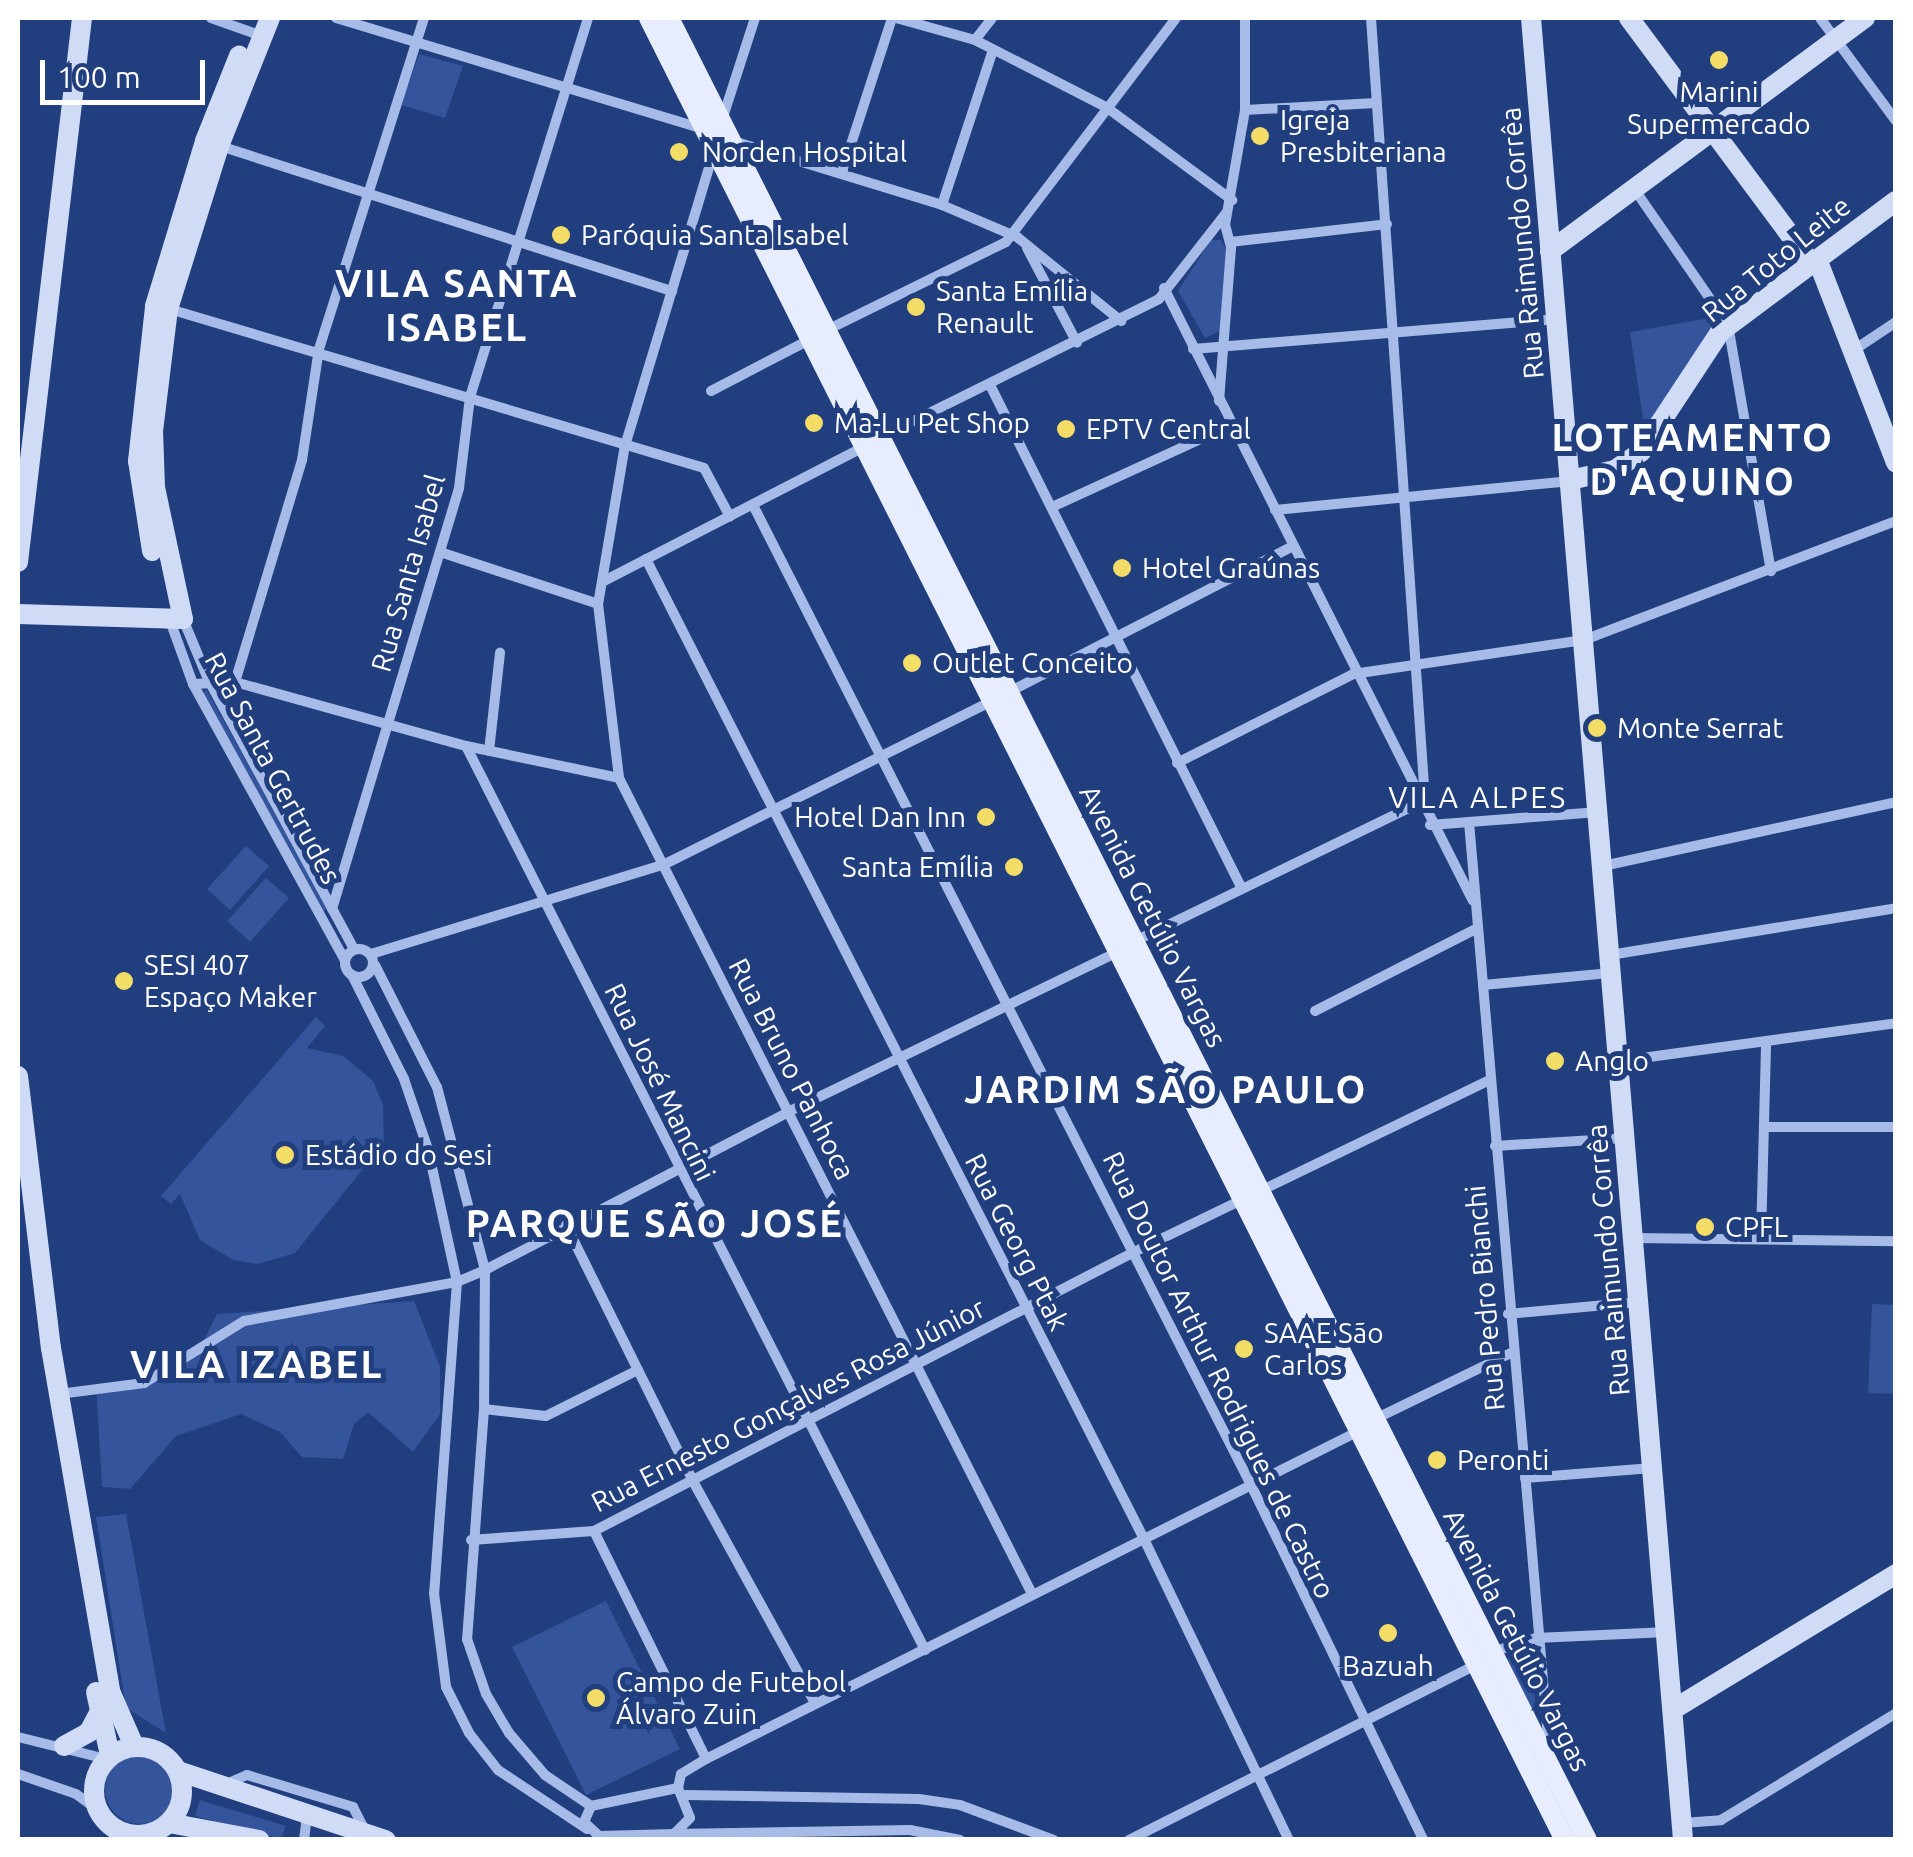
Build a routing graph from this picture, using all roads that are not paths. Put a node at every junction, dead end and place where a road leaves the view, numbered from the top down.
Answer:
1 (82, 18) edge
2 (212, 18) edge
3 (336, 18) edge
4 (424, 18) edge
5 (588, 18) edge
6 (649, 18) edge
7 (669, 18) edge
8 (755, 18) edge
9 (894, 18) edge
10 (992, 18) edge
11 (1176, 18) edge
12 (1246, 18) edge
13 (1371, 18) edge
14 (1531, 18) edge
15 (1629, 18) edge
16 (1820, 18) edge
17 (1865, 18) edge
18 (260, 25) edge
19 (1836, 38) junction
20 (975, 40) junction
21 (417, 41) junction
22 (993, 50) junction
23 (566, 86) junction
24 (1376, 103) junction
25 (1106, 107) junction
26 (1244, 110) junction
27 (1896, 121) edge
28 (1712, 132) junction
29 (718, 135) junction
30 (212, 143) junction
31 (842, 172) junction
32 (1635, 190) junction
33 (368, 192) junction
34 (1896, 201) edge
35 (942, 205) junction
36 (1229, 206) junction
37 (1386, 224) junction
38 (1011, 235) junction
39 (1024, 242) junction
40 (1230, 242) junction
41 (516, 245) junction
42 (1550, 250) junction
43 (1810, 262) junction
44 (1164, 288) junction
45 (672, 290) junction
46 (162, 307) junction
47 (1556, 319) junction
48 (1121, 321) junction
49 (1896, 322) edge
50 (1728, 325) junction
51 (1393, 331) junction
52 (818, 335) junction
53 (1077, 344) junction
54 (1227, 346) junction
55 (1192, 349) junction
56 (319, 350) junction
57 (1854, 350) junction
58 (990, 385) junction
59 (711, 391) dead end
60 (470, 396) junction
61 (1219, 401) junction
62 (1231, 425) junction
63 (872, 442) junction
64 (624, 445) junction
65 (1894, 452) edge
66 (1570, 480) junction
67 (1406, 496) junction
68 (753, 504) junction
69 (1052, 507) junction
70 (1274, 510) junction
71 (730, 517) junction
72 (1896, 521) edge
73 (18, 541) edge
74 (1293, 546) junction
75 (440, 552) junction
76 (646, 560) junction
77 (18, 562) edge
78 (1771, 571) junction
79 (602, 582) junction
80 (598, 604) junction
81 (18, 605) edge
82 (174, 610) junction
83 (18, 614) edge
84 (1115, 638) junction
85 (1584, 640) junction
86 (500, 653) dead end
87 (1420, 660) junction
88 (1353, 674) junction
89 (208, 679) junction
90 (236, 682) junction
91 (194, 684) junction
92 (1002, 696) junction
93 (388, 725) junction
94 (466, 746) junction
95 (489, 751) junction
96 (884, 754) junction
97 (1177, 763) junction
98 (619, 778) junction
99 (1425, 800) junction
100 (1896, 802) edge
101 (773, 810) junction
102 (1598, 812) junction
103 (1469, 822) junction
104 (1430, 825) junction
105 (665, 864) junction
106 (1603, 866) junction
107 (1242, 889) junction
108 (546, 899) junction
109 (1474, 903) junction
110 (1896, 908) edge
111 (332, 909) junction
112 (1476, 929) junction
113 (1127, 946) junction
114 (354, 949) junction
115 (373, 960) junction
116 (345, 961) junction
117 (1611, 964) junction
118 (352, 976) junction
119 (1483, 985) junction
120 (1009, 1006) junction
121 (1315, 1011) dead end
122 (1896, 1023) edge
123 (1766, 1042) junction
124 (899, 1060) junction
125 (1620, 1060) junction
126 (18, 1076) edge
127 (1490, 1080) junction
128 (788, 1112) junction
129 (1896, 1126) edge
130 (1764, 1127) junction
131 (1626, 1138) junction
132 (1495, 1146) junction
133 (677, 1171) junction
134 (1261, 1192) junction
135 (18, 1196) edge
136 (1242, 1202) junction
137 (566, 1226) junction
138 (1634, 1238) junction
139 (1762, 1238) junction
140 (1896, 1240) edge
141 (1134, 1252) junction
142 (485, 1270) junction
143 (457, 1282) junction
144 (1639, 1302) junction
145 (1026, 1309) junction
146 (1508, 1314) junction
147 (1511, 1353) junction
148 (916, 1366) junction
149 (638, 1370) junction
150 (59, 1394) junction
151 (484, 1409) junction
152 (810, 1421) junction
153 (1368, 1425) junction
154 (1654, 1468) junction
155 (1525, 1478) junction
156 (694, 1483) junction
157 (1251, 1485) junction
158 (594, 1531) junction
159 (1144, 1538) junction
160 (471, 1540) junction
161 (1896, 1574) edge
162 (1032, 1594) junction
163 (1668, 1632) junction
164 (1536, 1638) junction
165 (925, 1650) junction
166 (1486, 1658) junction
167 (816, 1703) junction
168 (101, 1709) junction
169 (1674, 1709) junction
170 (1896, 1713) edge
171 (1365, 1721) junction
172 (18, 1737) edge
173 (64, 1746) junction
174 (134, 1746) junction
175 (108, 1757) junction
176 (706, 1759) junction
177 (1551, 1770) junction
178 (178, 1771) junction
179 (18, 1774) edge
180 (1257, 1778) junction
181 (219, 1788) junction
182 (682, 1792) junction
183 (591, 1806) junction
184 (307, 1818) junction
185 (109, 1825) edge
186 (159, 1831) edge
187 (1683, 1831) edge
188 (591, 1834) edge
189 (674, 1834) junction
190 (376, 1836) edge
191 (259, 1840) edge
192 (304, 1840) edge
193 (960, 1840) edge
194 (1054, 1840) edge
195 (1129, 1840) edge
196 (1289, 1840) edge
197 (1423, 1840) edge
198 (1565, 1840) edge
199 (1587, 1840) edge

1 - 73 street
2 - 18 street
3 - 21 street
4 - 21 street
5 - 23 street, Rua Santa Isabel
6 - 29 main road, Avenida Getúlio Vargas
7 - 29 main road, Avenida Getúlio Vargas
8 - 29 street
9 - 20 street
9 - 31 street
10 - 20 street
11 - 25 street
12 - 26 street
13 - 24 street
14 - 42 street, Rua Raimundo Corrêa
15 - 28 street
16 - 19 street
17 - 19 street
18 - 30 street, Rua Santa Gertrudes
19 - 27 street
19 - 28 street
20 - 22 street
21 - 23 street
21 - 33 street
22 - 25 street
22 - 35 street
23 - 29 street
23 - 41 street, Rua Santa Isabel
24 - 26 street
24 - 37 street
25 - 36 street
25 - 38 street
26 - 36 street
28 - 32 street
28 - 43 street
29 - 31 street
29 - 45 street
29 - 52 main road, Avenida Getúlio Vargas
30 - 33 street
30 - 46 street, Rua Santa Gertrudes
31 - 35 street
32 - 42 street
32 - 50 street
33 - 41 street
33 - 56 street
34 - 43 street, Rua Toto Leite
35 - 38 street
36 - 40 street
36 - 44 street
37 - 40 street
37 - 51 street
38 - 39 street
38 - 52 street
39 - 48 street
39 - 53 street
40 - 54 street
41 - 45 street
41 - 60 street, Rua Santa Isabel
42 - 47 street, Rua Raimundo Corrêa
43 - 50 street, Rua Toto Leite
43 - 57 street
44 - 48 street
44 - 55 street
45 - 64 street
46 - 56 street
46 - 82 street, Rua Santa Gertrudes
47 - 51 street
47 - 66 street, Rua Raimundo Corrêa
48 - 53 street
49 - 57 street
50 - 66 street, Rua Toto Leite
50 - 78 street
51 - 54 street
51 - 67 street
52 - 59 street
52 - 63 main road, Avenida Getúlio Vargas
53 - 58 street
54 - 55 street
54 - 61 street
55 - 61 street
56 - 60 street
56 - 90 street
57 - 65 street
58 - 63 street
58 - 69 street
60 - 64 street
60 - 75 street, Rua Santa Isabel
61 - 62 street
62 - 69 street
62 - 70 street
63 - 68 street
63 - 92 main road, Avenida Getúlio Vargas
64 - 71 street
64 - 79 street
66 - 67 street
66 - 85 street, Rua Raimundo Corrêa
67 - 70 street
67 - 87 street
68 - 71 street
68 - 96 street, Rua Doutor Arthur Rodrigues de Castro
69 - 84 street
70 - 74 street
71 - 76 street
72 - 78 street
73 - 77 street
74 - 84 street
74 - 88 street
75 - 80 street
75 - 93 street, Rua Santa Isabel
76 - 79 street
76 - 101 street, Rua Georg Ptak
78 - 85 street
79 - 80 street
80 - 98 street
81 - 82 street
82 - 83 street
82 - 89 street, Rua Santa Gertrudes
82 - 91 street, Rua Santa Gertrudes
84 - 92 street
84 - 97 street
85 - 87 street
85 - 102 street, Rua Raimundo Corrêa
86 - 95 street
87 - 88 street
87 - 99 street
88 - 97 street
88 - 99 street
89 - 90 street
89 - 91 street
89 - 111 street, Rua Santa Gertrudes
90 - 93 street
91 - 116 street, Rua Santa Gertrudes
92 - 96 street
92 - 113 main road, Avenida Getúlio Vargas
93 - 94 street
93 - 111 street, Rua Santa Isabel
94 - 95 street
94 - 108 street, Rua José Mancini
95 - 98 street
96 - 101 street
96 - 120 street, Rua Doutor Arthur Rodrigues de Castro
97 - 107 street
98 - 105 street, Rua Bruno Panhoca
99 - 104 street
99 - 107 street
100 - 106 street
101 - 105 street
101 - 124 street, Rua Georg Ptak
102 - 103 street
102 - 106 street, Rua Raimundo Corrêa
103 - 104 street
103 - 109 street, Rua Pedro Bianchi
104 - 109 street
105 - 108 street
105 - 128 street, Rua Bruno Panhoca
106 - 117 street, Rua Raimundo Corrêa
107 - 113 street
108 - 115 street
108 - 133 street, Rua José Mancini
109 - 112 street, Rua Pedro Bianchi
110 - 117 street
111 - 114 street, Rua Santa Gertrudes
112 - 119 street, Rua Pedro Bianchi
112 - 121 street
113 - 120 street
113 - 134 main road, Avenida Getúlio Vargas
113 - 136 main road, Avenida Getúlio Vargas
114 - 115 street
114 - 116 street
115 - 118 street
115 - 142 street
116 - 118 street, Rua Santa Gertrudes
117 - 119 street
117 - 125 street, Rua Raimundo Corrêa
118 - 143 street
119 - 127 street, Rua Pedro Bianchi
120 - 124 street
120 - 141 street, Rua Doutor Arthur Rodrigues de Castro
122 - 123 street
123 - 125 street
123 - 130 street
124 - 128 street
124 - 145 street, Rua Georg Ptak
125 - 131 street, Rua Raimundo Corrêa
126 - 150 street
127 - 132 street, Rua Pedro Bianchi
127 - 134 street, Rua Ernesto Gonçalves Rosa Júnior
128 - 133 street
128 - 148 street, Rua Bruno Panhoca
129 - 130 street
130 - 139 street
131 - 132 street
131 - 138 street, Rua Raimundo Corrêa
132 - 146 street, Rua Pedro Bianchi
133 - 137 street
133 - 152 street, Rua José Mancini
134 - 136 street, Rua Ernesto Gonçalves Rosa Júnior
134 - 153 main road, Avenida Getúlio Vargas
135 - 168 street
136 - 141 street, Rua Ernesto Gonçalves Rosa Júnior
136 - 153 main road, Avenida Getúlio Vargas
137 - 142 street
137 - 149 street
138 - 139 street
138 - 144 street, Rua Raimundo Corrêa
139 - 140 street
141 - 145 street, Rua Ernesto Gonçalves Rosa Júnior
141 - 157 street, Rua Doutor Arthur Rodrigues de Castro
142 - 143 street
142 - 151 street
143 - 150 street
143 - 188 street
144 - 146 street
144 - 154 street, Rua Raimundo Corrêa
145 - 148 street, Rua Ernesto Gonçalves Rosa Júnior
145 - 159 street, Rua Georg Ptak
146 - 147 street, Rua Pedro Bianchi
147 - 153 street
147 - 155 street, Rua Pedro Bianchi
148 - 152 street, Rua Ernesto Gonçalves Rosa Júnior
148 - 162 street, Rua Bruno Panhoca
149 - 151 street
149 - 156 street
150 - 174 street
151 - 160 street
152 - 156 street, Rua Ernesto Gonçalves Rosa Júnior
152 - 165 street, Rua José Mancini
153 - 157 street
153 - 166 main road, Avenida Getúlio Vargas
154 - 155 street
154 - 163 street, Rua Raimundo Corrêa
155 - 164 street, Rua Pedro Bianchi
156 - 158 street, Rua Ernesto Gonçalves Rosa Júnior
156 - 167 street
157 - 159 street
157 - 171 street, Rua Doutor Arthur Rodrigues de Castro
158 - 160 street, Rua Ernesto Gonçalves Rosa Júnior
158 - 176 street
159 - 162 street
159 - 180 street, Rua Georg Ptak
160 - 183 street
161 - 169 street
162 - 165 street
163 - 164 street
163 - 169 street, Rua Raimundo Corrêa
164 - 166 street
164 - 177 street, Rua Pedro Bianchi
165 - 167 street
166 - 171 street
166 - 177 main road, Avenida Getúlio Vargas
166 - 198 main road, Avenida Getúlio Vargas
167 - 176 street
168 - 173 street
168 - 175 street
169 - 187 street, Rua Raimundo Corrêa
170 - 187 street
171 - 180 street
171 - 197 street, Rua Doutor Arthur Rodrigues de Castro
172 - 173 street
173 - 175 street
174 - 175 street
174 - 178 street
175 - 185 street
176 - 182 street
177 - 199 main road, Avenida Getúlio Vargas
178 - 181 street
178 - 186 street
179 - 185 street
180 - 195 street
180 - 196 street, Rua Georg Ptak
181 - 184 street
181 - 190 street
182 - 183 street
182 - 189 street
182 - 194 street
183 - 188 street
184 - 190 street
184 - 192 street
185 - 186 street
186 - 191 street
188 - 189 street
189 - 193 street

